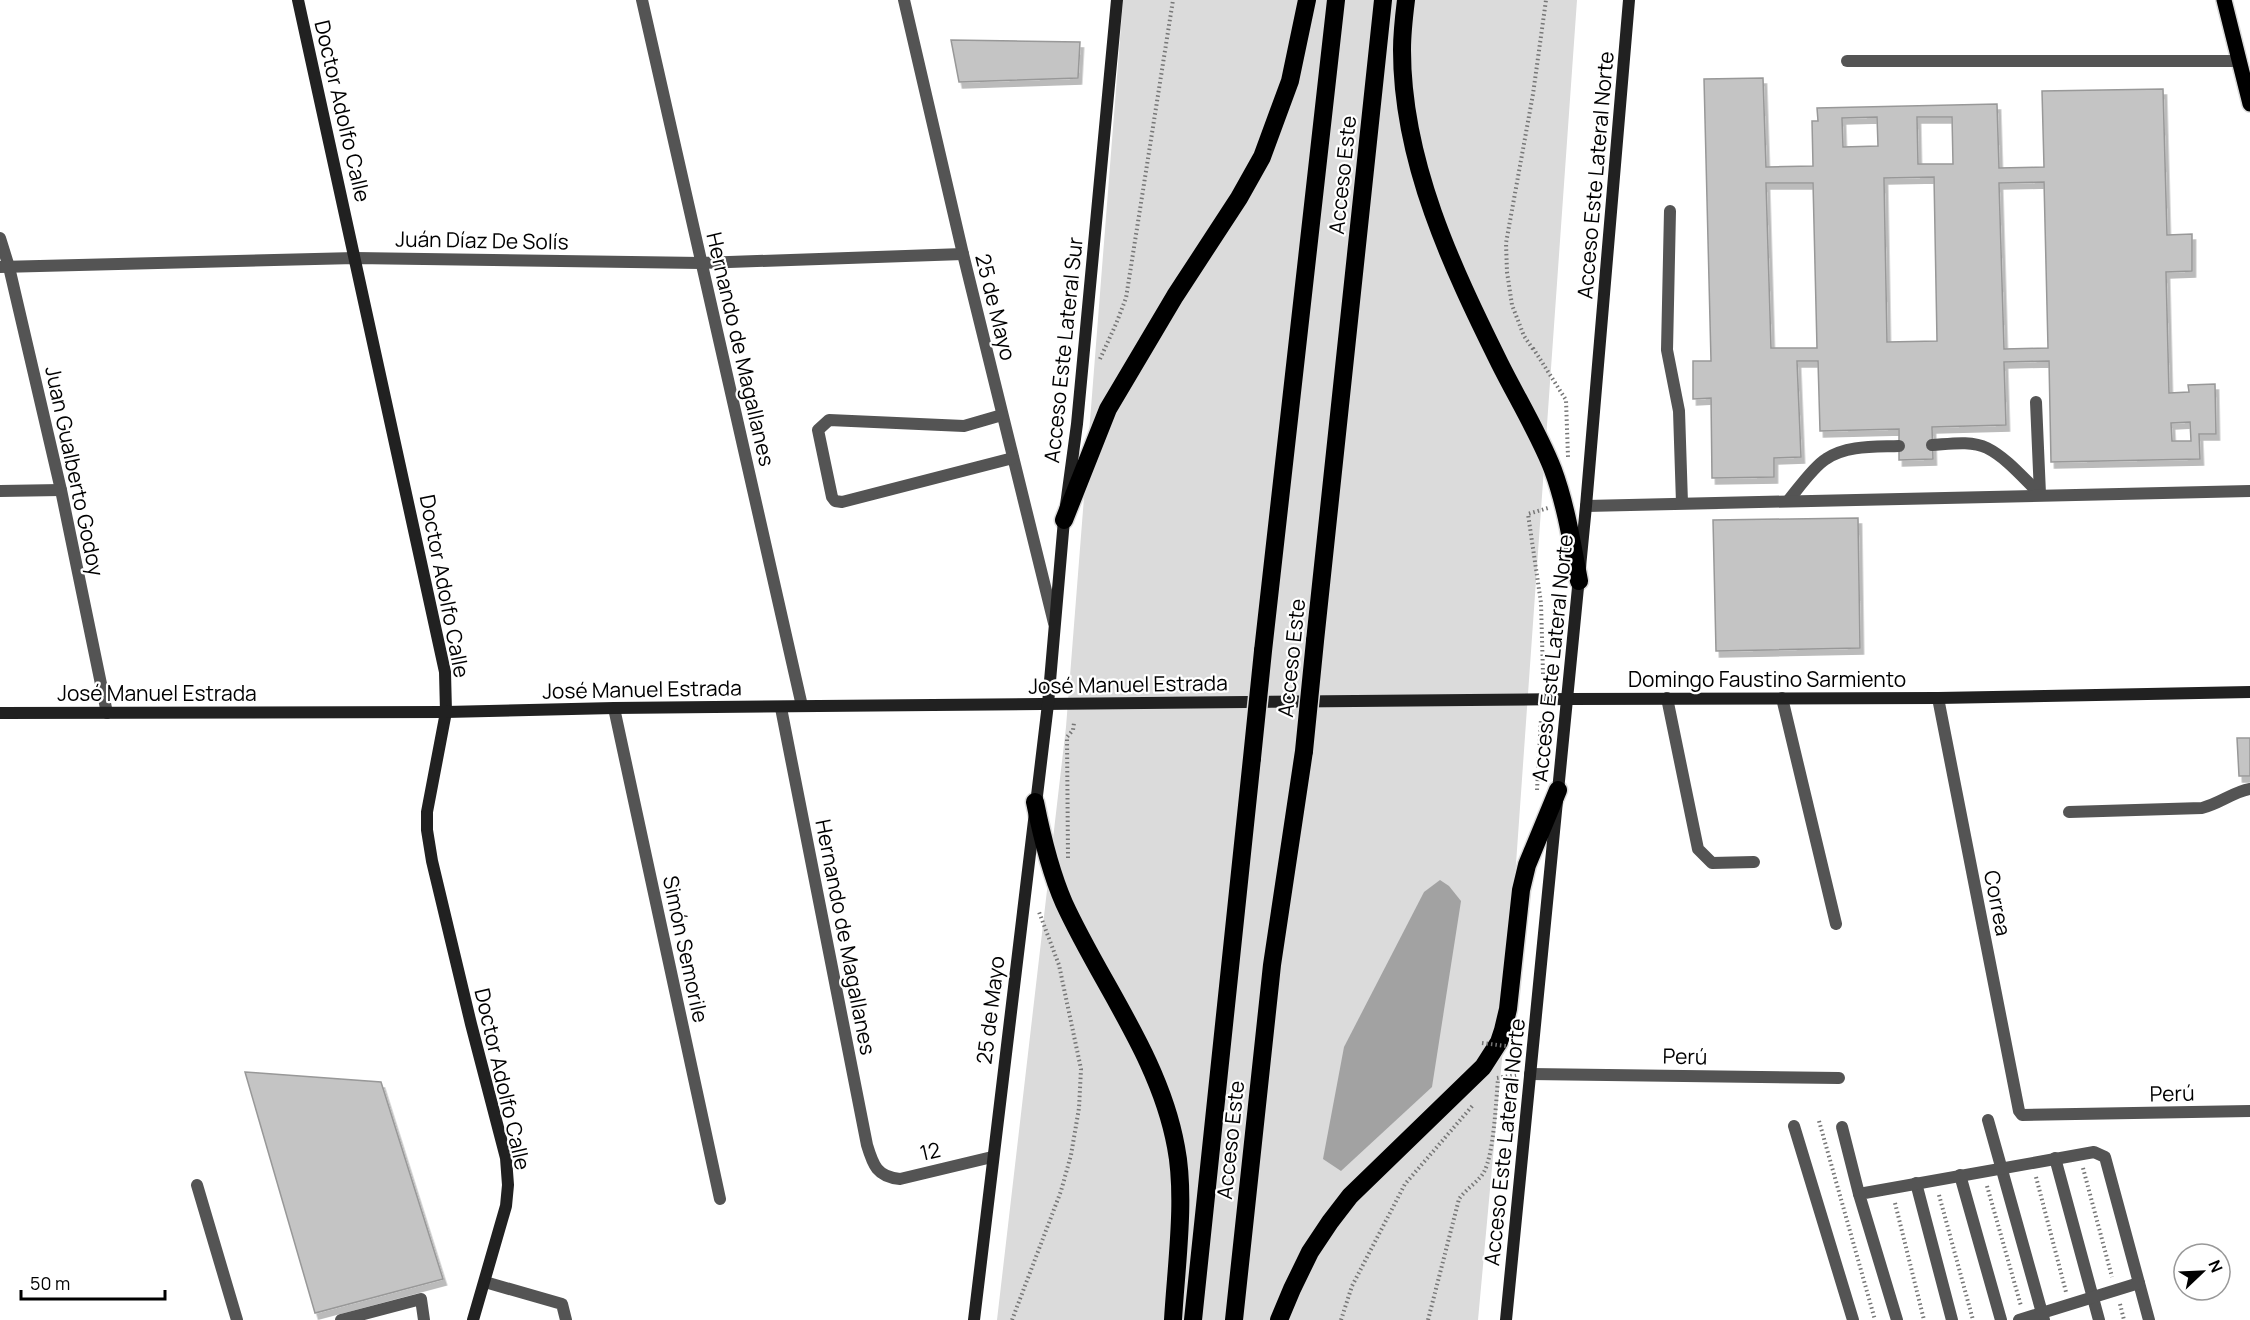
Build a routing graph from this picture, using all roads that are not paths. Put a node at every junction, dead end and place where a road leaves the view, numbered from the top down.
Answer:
1 (298, 0) edge
2 (642, 0) edge
3 (904, 0) edge
4 (1117, 0) edge
5 (1307, 0) edge
6 (1336, 0) edge
7 (1383, 0) edge
8 (1406, 0) edge
9 (1629, 0) edge
10 (2224, 0) edge
11 (1847, 61) dead end
12 (2240, 61) junction
13 (2250, 104) edge
14 (1670, 211) dead end
15 (0, 238) edge
16 (963, 254) junction
17 (356, 258) junction
18 (701, 263) junction
19 (4, 267) edge
20 (2036, 402) dead end
21 (1002, 416) junction
22 (1932, 445) dead end
23 (1899, 446) dead end
24 (1013, 458) junction
25 (61, 490) junction
26 (0, 491) edge
27 (2250, 491) edge
28 (2040, 494) junction
29 (1788, 501) junction
30 (1682, 503) junction
31 (1586, 506) junction
32 (1064, 520) junction
33 (1579, 581) junction
34 (1054, 623) junction
35 (2250, 692) edge
36 (1782, 698) junction
37 (1938, 698) junction
38 (1568, 699) junction
39 (1667, 699) junction
40 (1285, 701) joint
41 (1047, 704) junction
42 (802, 706) junction
43 (614, 708) junction
44 (782, 708) junction
45 (446, 712) junction
46 (0, 713) edge
47 (107, 713) junction
48 (2250, 789) edge
49 (1558, 790) junction
50 (1035, 802) junction
51 (2069, 812) dead end
52 (1754, 862) dead end
53 (1836, 924) dead end
54 (1530, 1074) junction
55 (1839, 1078) dead end
56 (2250, 1111) edge
57 (2022, 1115) joint
58 (1988, 1119) dead end
59 (1794, 1126) dead end
60 (1842, 1127) dead end
61 (992, 1157) junction
62 (2055, 1158) junction
63 (2001, 1168) junction
64 (879, 1171) joint
65 (1960, 1175) junction
66 (1916, 1183) junction
67 (197, 1185) dead end
68 (1859, 1194) junction
69 (720, 1199) dead end
70 (485, 1282) junction
71 (2139, 1283) junction
72 (2093, 1298) junction
73 (2043, 1316) edge
74 (2022, 1319) edge
75 (237, 1320) edge
76 (341, 1320) edge
77 (423, 1320) edge
78 (473, 1320) edge
79 (566, 1320) edge
80 (974, 1320) edge
81 (1173, 1320) edge
82 (1193, 1320) edge
83 (1234, 1320) edge
84 (1279, 1320) edge
85 (1506, 1320) edge
86 (1853, 1320) edge
87 (1897, 1320) edge
88 (1952, 1320) edge
89 (2001, 1320) edge
90 (2099, 1320) edge
91 (2149, 1320) edge

1 - 17 main road, Doctor Adolfo Calle
2 - 18 street, Hernando de Magallanes
3 - 16 street, 25 de Mayo
4 - 32 main road, Acceso Este Lateral Sur
5 - 32 highway
6 - 82 highway, Acceso Este, bridge
7 - 83 highway, Acceso Este, bridge
8 - 33 highway
9 - 31 main road, Acceso Este Lateral Norte
10 - 12 main road
11 - 12 street
12 - 13 main road
14 - 30 street
15 - 19 street, Juan Gualberto Godoy
16 - 18 street, Juán Díaz De Solís
16 - 21 street, 25 de Mayo
17 - 18 street, Juán Díaz De Solís
17 - 19 street, Juán Díaz De Solís
17 - 45 main road, Doctor Adolfo Calle
18 - 42 street, Hernando de Magallanes
19 - 25 street, Juan Gualberto Godoy
20 - 28 street
21 - 24 street, 25 de Mayo
21 - 24 street
22 - 28 street
23 - 29 street
24 - 34 street, 25 de Mayo
25 - 26 street
25 - 47 street, Juan Gualberto Godoy
27 - 28 street
28 - 29 street
29 - 30 street
30 - 31 street
31 - 33 main road, Acceso Este Lateral Norte
32 - 34 main road, Acceso Este Lateral Sur
33 - 38 main road, Acceso Este Lateral Norte
34 - 41 main road, Acceso Este Lateral Sur
35 - 37 main road, Domingo Faustino Sarmiento
36 - 37 main road, Domingo Faustino Sarmiento
36 - 39 main road, Domingo Faustino Sarmiento
36 - 53 street
37 - 57 street, Correa
38 - 39 main road, Domingo Faustino Sarmiento
38 - 40 main road, Domingo Faustino Sarmiento
38 - 49 main road, Acceso Este Lateral Norte
39 - 52 street
40 - 41 main road, José Manuel Estrada
41 - 42 main road, José Manuel Estrada
41 - 50 main road, 25 de Mayo
42 - 44 main road, José Manuel Estrada
43 - 44 main road, José Manuel Estrada
43 - 45 main road, José Manuel Estrada
43 - 69 street, Simón Semorile
44 - 64 street, Hernando de Magallanes
45 - 47 main road, José Manuel Estrada
45 - 70 main road, Doctor Adolfo Calle
46 - 47 main road, José Manuel Estrada
48 - 51 street
49 - 54 main road, Acceso Este Lateral Norte
49 - 84 highway
50 - 61 main road, 25 de Mayo
50 - 81 highway
54 - 55 street, Perú
54 - 85 main road, Acceso Este Lateral Norte
56 - 57 street, Perú
58 - 63 street
59 - 86 street
60 - 68 street
61 - 64 street, 12
61 - 80 main road, 25 de Mayo
62 - 63 street
62 - 71 street
62 - 72 street
63 - 65 street
63 - 73 street
65 - 66 street
65 - 89 street
66 - 68 street
66 - 88 street
67 - 75 street
68 - 87 street
70 - 78 main road, Doctor Adolfo Calle
70 - 79 street
71 - 72 street
71 - 91 street
72 - 73 street
72 - 90 street
73 - 74 street
76 - 77 street

